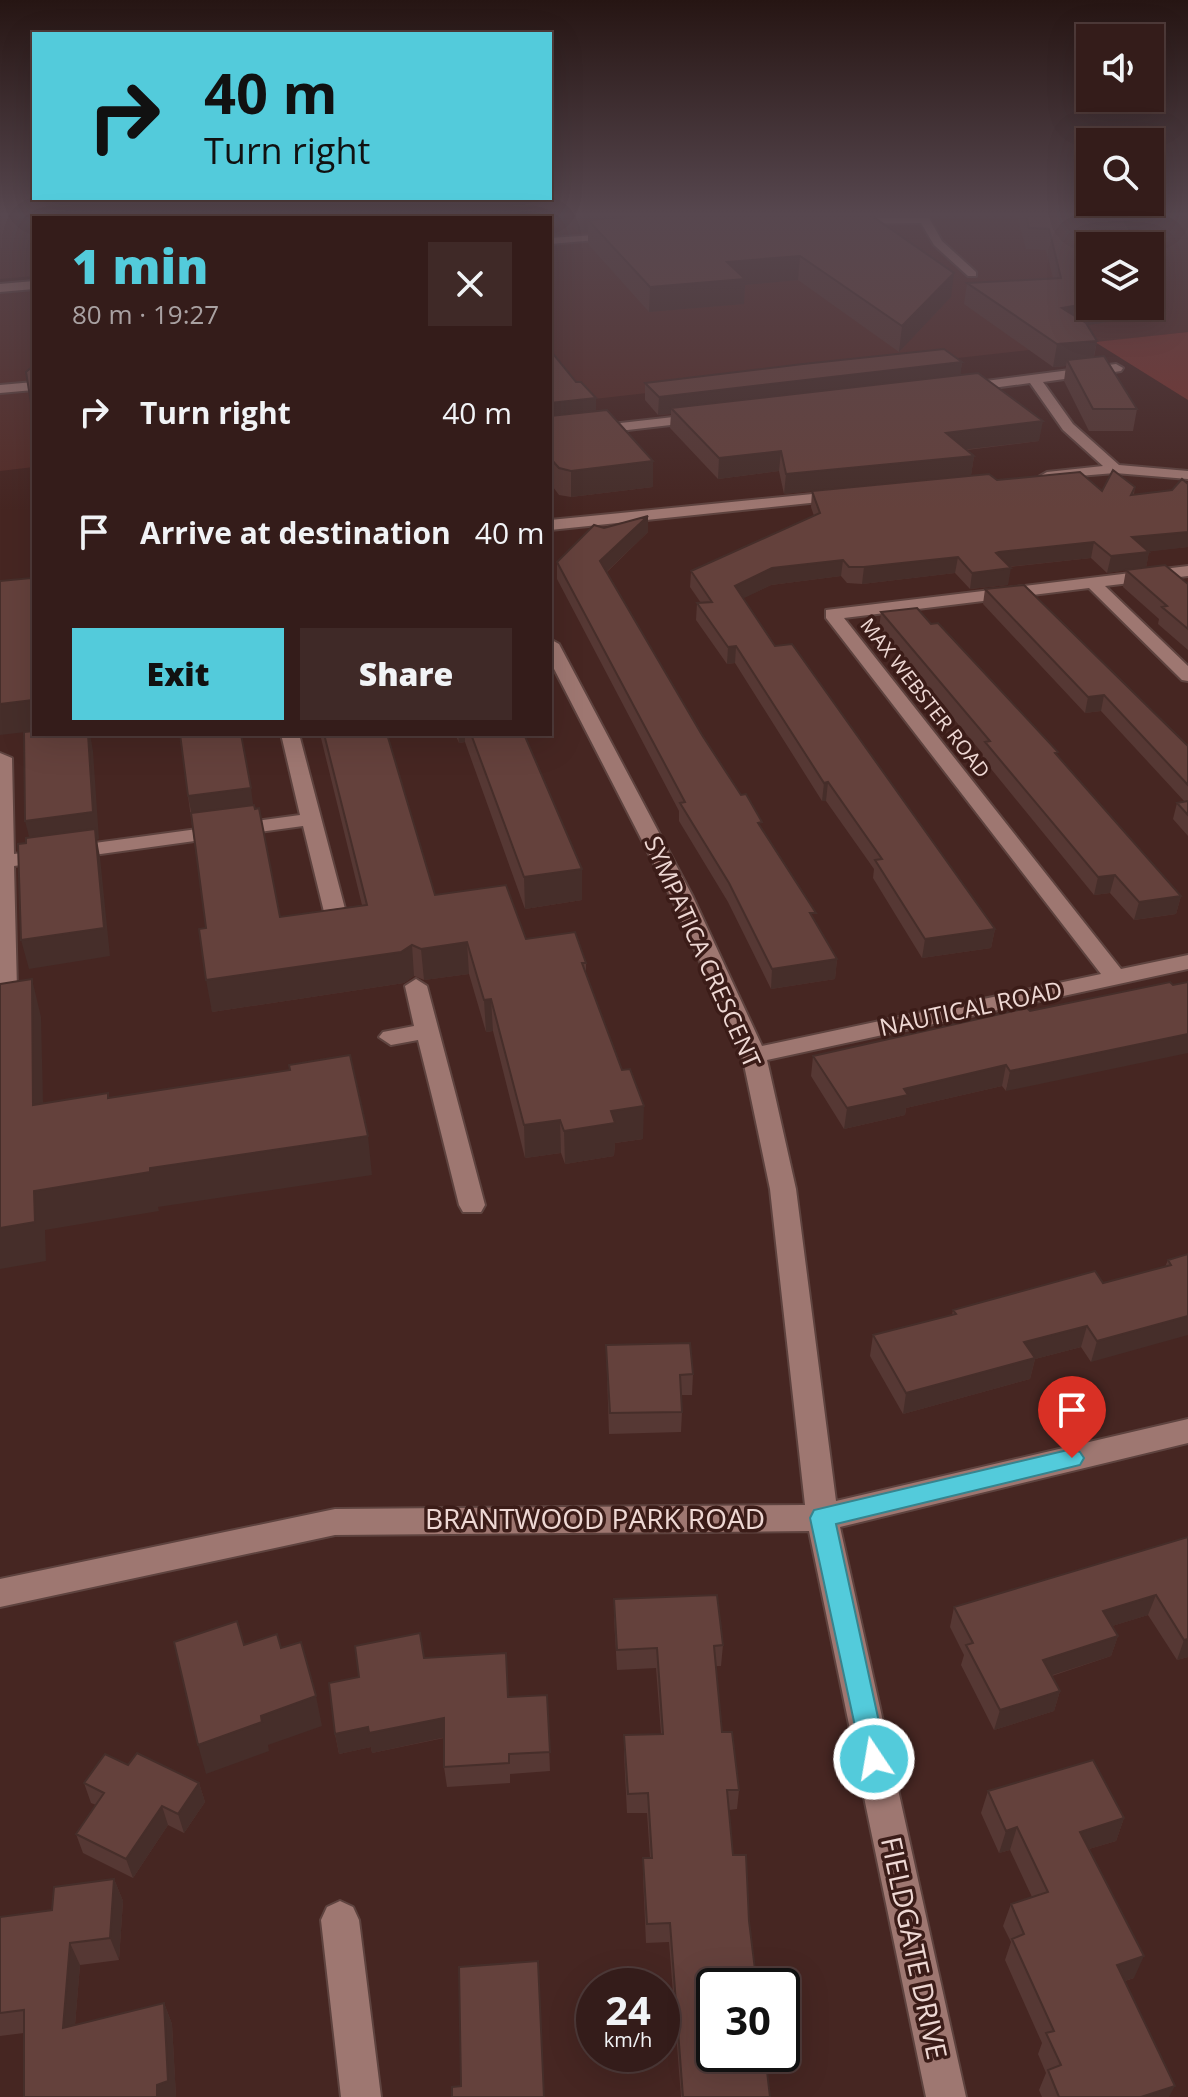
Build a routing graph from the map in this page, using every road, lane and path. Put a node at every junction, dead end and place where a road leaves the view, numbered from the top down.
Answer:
1 (1116, 368) edge
2 (1034, 379) junction
3 (32, 386) edge
4 (2, 389) dead end
5 (945, 390) edge
6 (717, 416) edge
7 (552, 435) edge
8 (1115, 469) junction
9 (1188, 475) edge
10 (1036, 477) edge
11 (864, 494) edge
12 (552, 525) edge
13 (1188, 571) edge
14 (1092, 582) junction
15 (552, 648) edge
16 (1188, 676) edge
17 (291, 736) edge
18 (2, 758) dead end
19 (312, 819) junction
20 (2, 862) edge
21 (338, 924) edge
22 (1188, 962) edge
23 (1116, 978) junction
24 (416, 986) dead end
25 (5, 990) edge
26 (427, 1031) junction
27 (391, 1037) dead end
28 (754, 1055) junction
29 (472, 1205) dead end
30 (1188, 1431) edge
31 (822, 1518) junction
32 (0, 1593) edge
33 (340, 1920) dead end
34 (361, 2097) edge
35 (946, 2097) edge

1 - 2 street
2 - 5 street
2 - 8 street
3 - 4 street
6 - 7 street
8 - 9 street
8 - 10 street
11 - 12 street
13 - 14 street, MAX WEBSTER ROAD
14 - 16 street
14 - 23 street, MAX WEBSTER ROAD
15 - 28 street, SYMPATICA CRESCENT
17 - 19 street
18 - 20 street
19 - 20 street
19 - 21 street
20 - 25 street
22 - 23 street, NAUTICAL ROAD
23 - 28 street, NAUTICAL ROAD
24 - 26 street
26 - 27 street
26 - 29 street
28 - 31 street, SYMPATICA CRESCENT
30 - 31 street, BRANTWOOD PARK ROAD
31 - 32 street, BRANTWOOD PARK ROAD
31 - 35 street, FIELDGATE DRIVE
33 - 34 street

